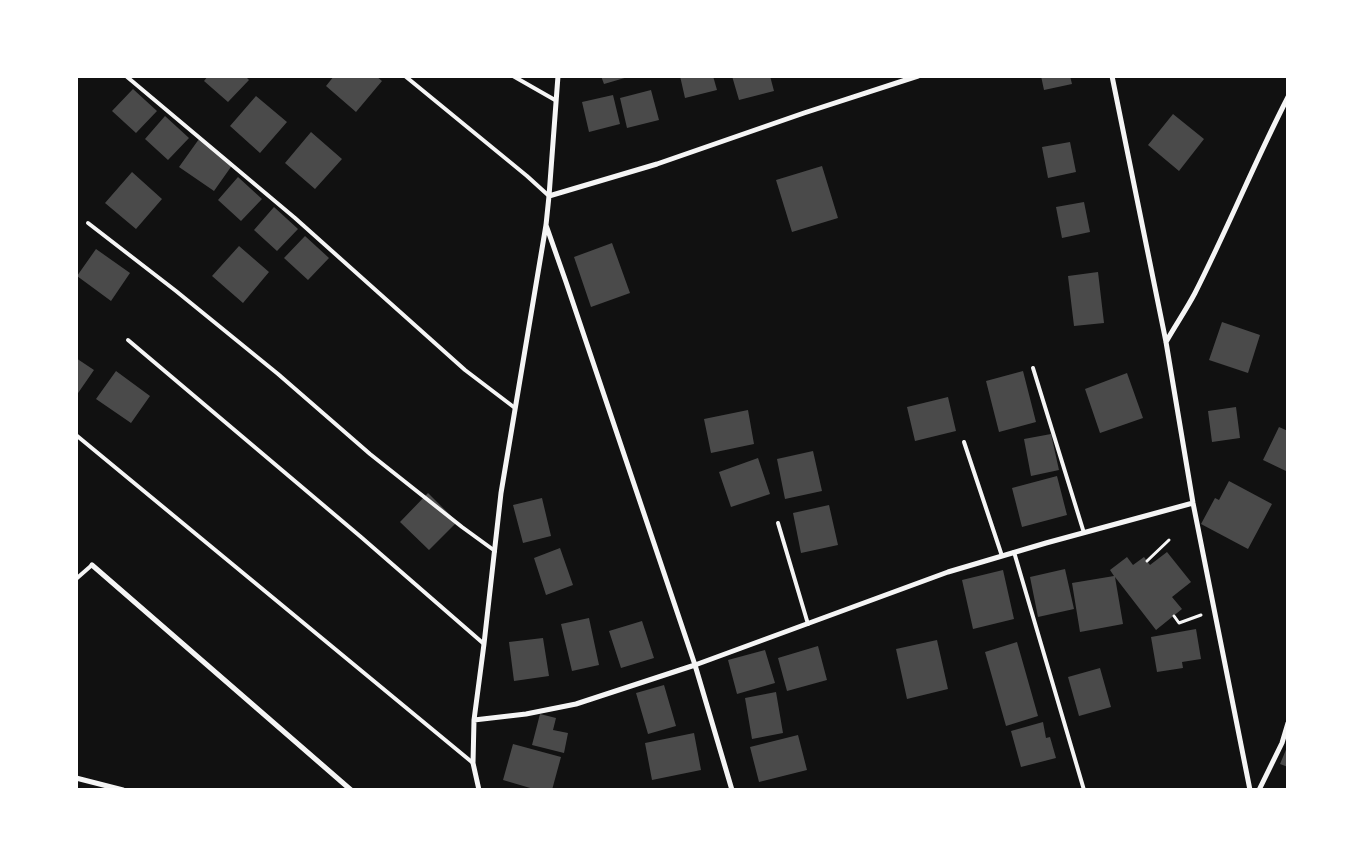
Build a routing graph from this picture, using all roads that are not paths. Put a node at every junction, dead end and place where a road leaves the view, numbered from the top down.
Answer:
1 (126, 76) edge
2 (405, 76) edge
3 (513, 76) edge
4 (558, 76) edge
5 (918, 76) edge
6 (1112, 76) edge
7 (1288, 97) edge
8 (556, 100) junction
9 (549, 196) junction
10 (88, 223) dead end
11 (546, 225) junction
12 (128, 340) dead end
13 (1166, 342) junction
14 (1033, 368) dead end
15 (515, 408) junction
16 (76, 435) edge
17 (964, 442) dead end
18 (1193, 504) junction
19 (778, 523) dead end
20 (1084, 532) junction
21 (495, 551) junction
22 (1014, 552) junction
23 (1002, 556) junction
24 (92, 565) joint
25 (76, 579) edge
26 (808, 624) junction
27 (484, 644) junction
28 (695, 665) junction
29 (474, 720) junction
30 (1288, 723) edge
31 (473, 762) junction
32 (76, 778) edge
33 (122, 790) edge
34 (351, 790) edge
35 (479, 790) edge
36 (732, 790) edge
37 (1084, 790) edge
38 (1250, 790) edge
39 (1259, 790) edge

1 - 15 lane
2 - 9 lane
3 - 8 lane
4 - 8 street
5 - 9 street
6 - 13 street
7 - 13 street
8 - 9 street
9 - 11 street
10 - 21 lane
11 - 15 street
11 - 28 street
12 - 27 lane
13 - 18 street
14 - 20 lane
15 - 21 street
16 - 31 lane
17 - 23 lane
18 - 20 street
18 - 38 street
19 - 26 lane
20 - 22 street
21 - 27 street
22 - 23 street
22 - 37 lane
23 - 26 street
24 - 25 lane
24 - 34 street
26 - 28 street
27 - 29 street
28 - 29 street
28 - 36 street
29 - 31 street
30 - 39 street
31 - 35 street
32 - 33 street

